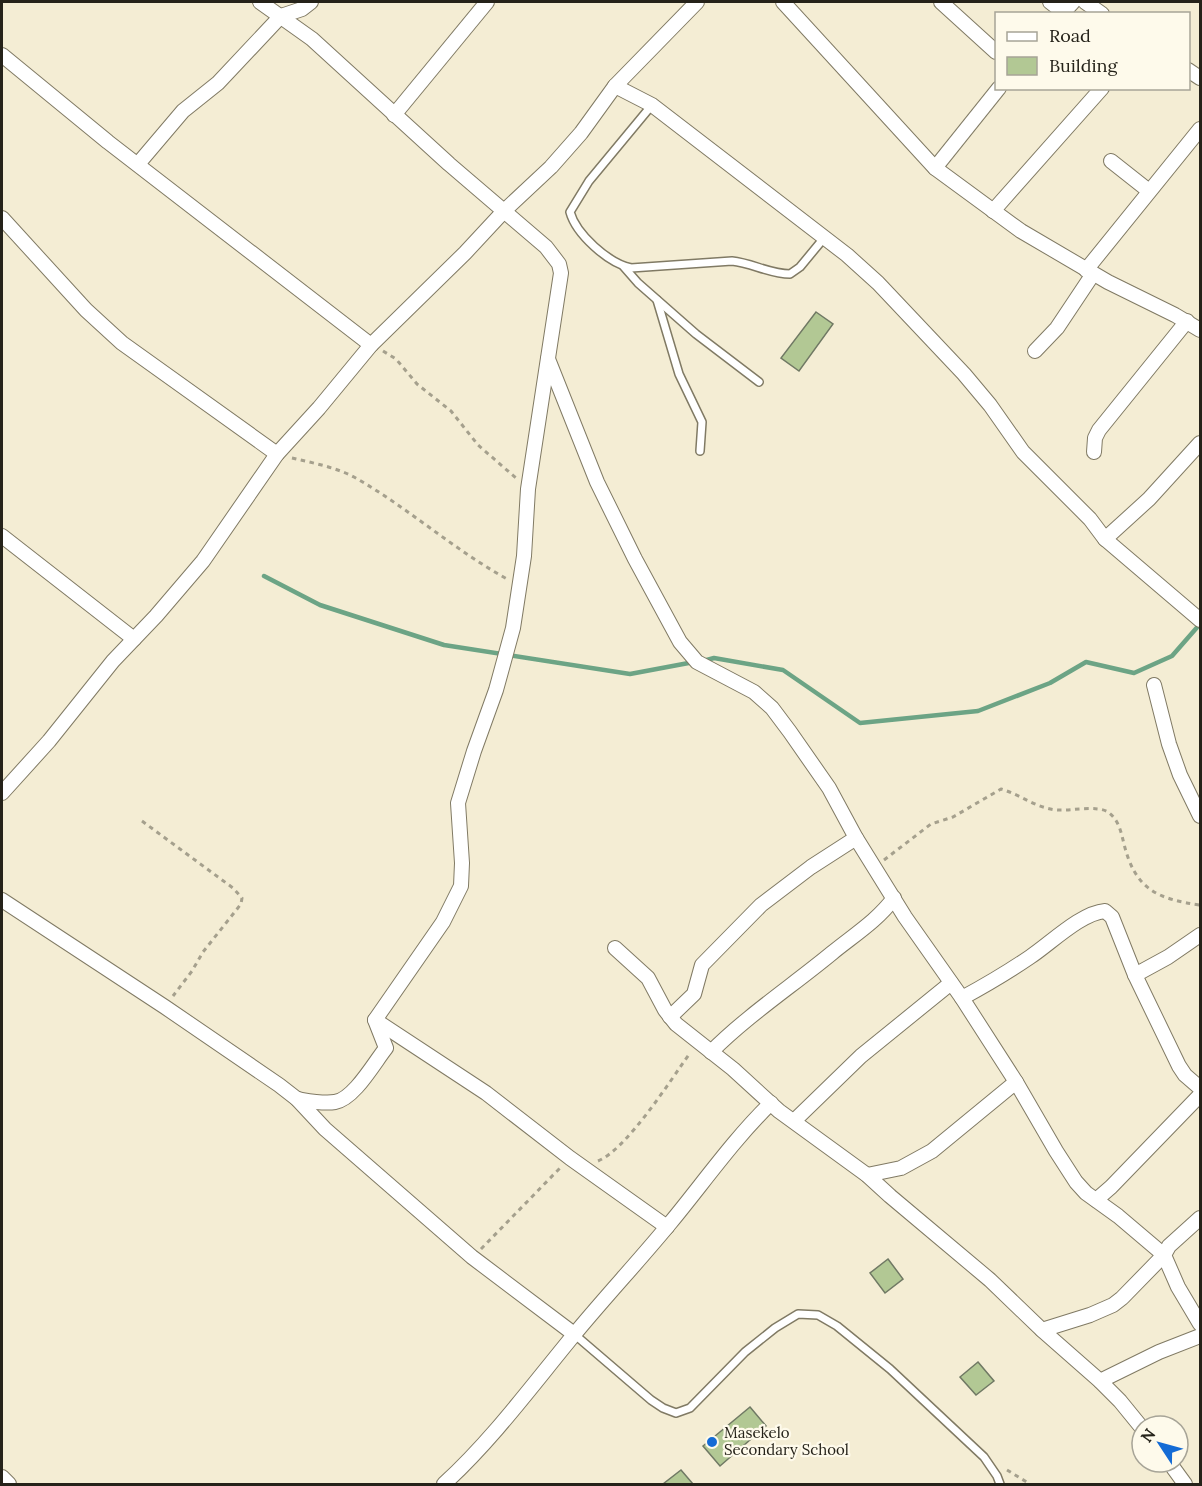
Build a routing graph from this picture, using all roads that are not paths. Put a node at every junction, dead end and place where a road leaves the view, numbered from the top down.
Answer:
1 (260, 2) edge
2 (311, 2) edge
3 (487, 2) edge
4 (783, 2) edge
5 (941, 2) edge
6 (1050, 2) edge
7 (1085, 2) edge
8 (694, 3) edge
9 (1066, 9) edge
10 (1099, 12) edge
11 (281, 16) junction
12 (995, 51) edge
13 (2, 55) edge
14 (615, 86) junction
15 (997, 90) edge
16 (1100, 90) edge
17 (652, 105) junction
18 (394, 115) junction
19 (1200, 129) edge
20 (1111, 161) dead end
21 (138, 164) junction
22 (936, 168) junction
23 (1149, 191) junction
24 (504, 211) junction
25 (993, 211) junction
26 (2, 218) edge
27 (824, 238) junction
28 (624, 266) junction
29 (1090, 272) junction
30 (656, 299) junction
31 (1186, 321) junction
32 (1200, 329) edge
33 (371, 345) junction
34 (1035, 351) dead end
35 (547, 357) junction
36 (759, 382) dead end
37 (1200, 443) edge
38 (700, 451) dead end
39 (1094, 452) dead end
40 (277, 454) junction
41 (2, 536) edge
42 (1106, 539) junction
43 (1200, 620) edge
44 (134, 639) junction
45 (1154, 685) dead end
46 (2, 793) edge
47 (1197, 800) edge
48 (1200, 816) edge
49 (856, 838) junction
50 (894, 898) junction
51 (2, 900) edge
52 (1200, 935) edge
53 (615, 948) dead end
54 (1135, 975) junction
55 (951, 983) junction
56 (962, 998) junction
57 (670, 1017) junction
58 (375, 1020) junction
59 (711, 1052) junction
60 (1016, 1082) junction
61 (1200, 1088) edge
62 (1200, 1095) edge
63 (297, 1100) junction
64 (771, 1103) junction
65 (794, 1122) junction
66 (867, 1175) junction
67 (1096, 1200) junction
68 (1200, 1218) edge
69 (667, 1227) junction
70 (1164, 1254) junction
71 (1200, 1324) edge
72 (1042, 1330) junction
73 (574, 1334) junction
74 (1200, 1335) edge
75 (1100, 1381) junction
76 (1131, 1414) edge
77 (2, 1477) edge
78 (9, 1485) edge
79 (444, 1485) edge
80 (1000, 1485) edge

1 - 11 street
2 - 11 street
3 - 18 street
4 - 22 street
5 - 12 street
6 - 9 street
7 - 10 street
8 - 14 street
11 - 18 street
11 - 21 street
13 - 21 street
14 - 17 street
14 - 24 street
15 - 22 street
16 - 25 street
17 - 27 street
17 - 28 lane
18 - 24 street
19 - 23 street
20 - 23 street
21 - 33 street
22 - 25 street
23 - 29 street
24 - 33 street
24 - 35 street
25 - 29 street
26 - 40 street
27 - 28 lane
27 - 42 street
28 - 30 lane
29 - 31 street
29 - 34 street
30 - 36 lane
30 - 38 lane
31 - 32 street
31 - 39 street
33 - 40 street
35 - 49 street
35 - 58 street
37 - 42 street
40 - 44 street
41 - 44 street
42 - 43 street
44 - 46 street
45 - 47 street
47 - 48 street
49 - 50 street
49 - 57 street
50 - 55 street
50 - 59 street
51 - 63 street
52 - 54 street
53 - 57 street
54 - 56 street
54 - 61 street
55 - 56 street
55 - 65 street
56 - 60 street
57 - 59 street
58 - 63 street
58 - 69 street
59 - 64 street
60 - 66 street
60 - 67 street
62 - 67 street
63 - 73 street
64 - 65 street
64 - 69 street
65 - 66 street
66 - 72 street
67 - 70 street
68 - 70 street
69 - 73 street
70 - 71 street
70 - 72 street
72 - 75 street
73 - 79 street
73 - 80 lane
74 - 75 street
75 - 76 street
77 - 78 street

